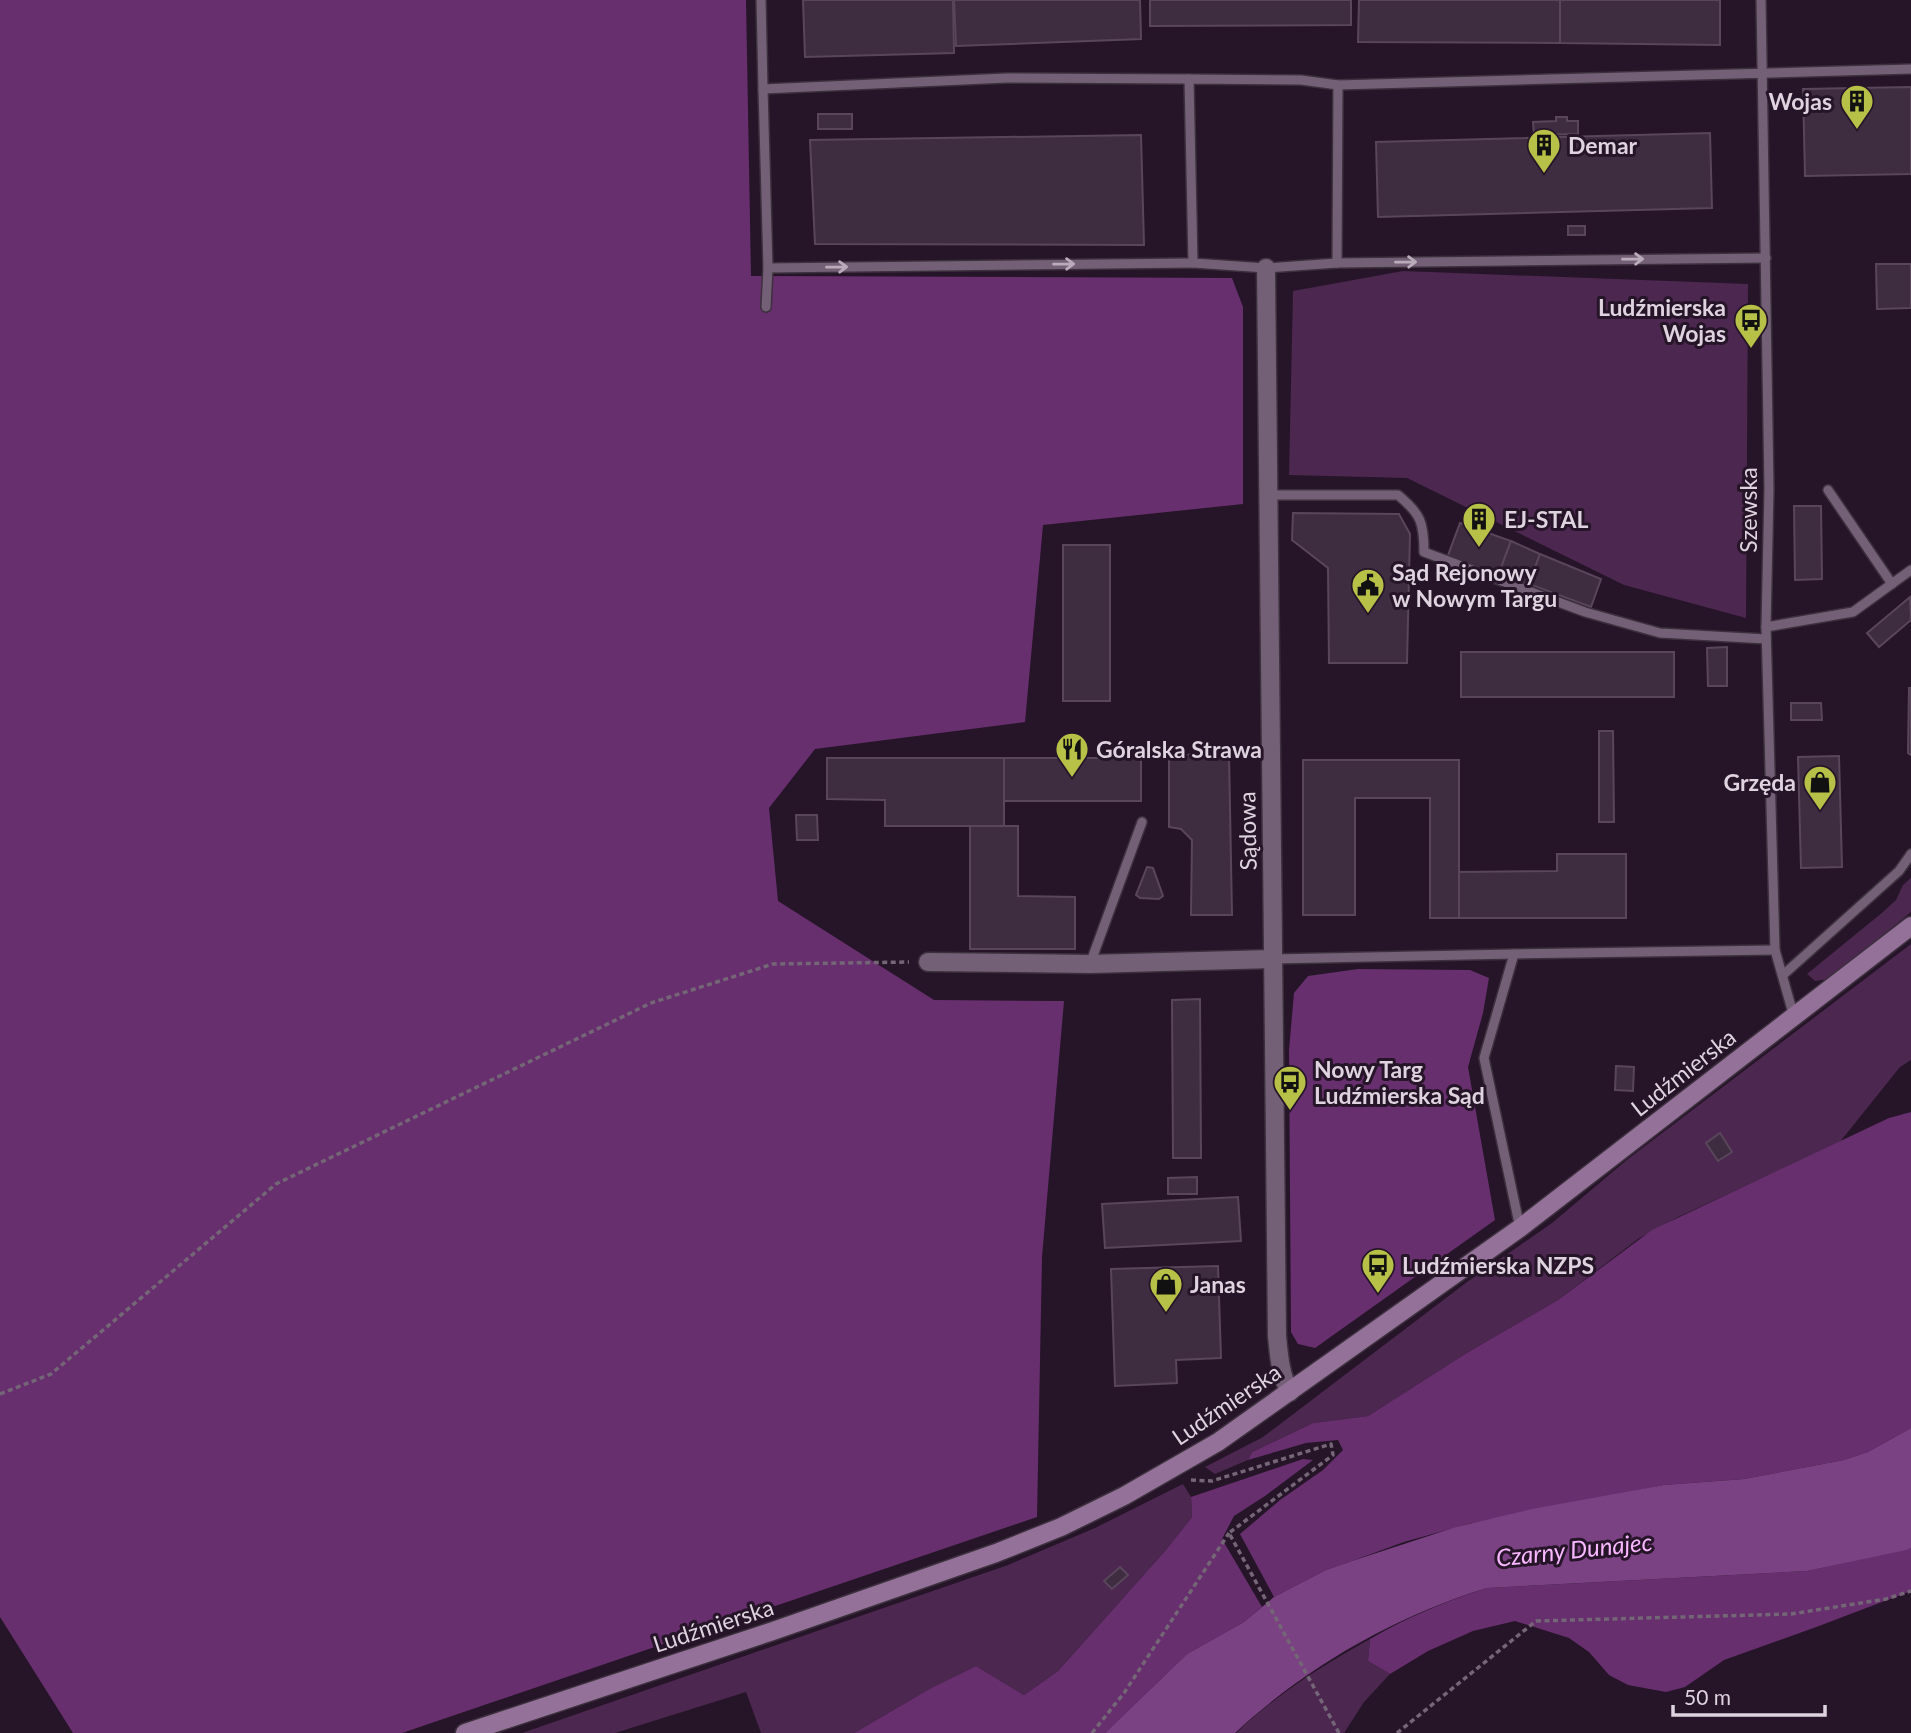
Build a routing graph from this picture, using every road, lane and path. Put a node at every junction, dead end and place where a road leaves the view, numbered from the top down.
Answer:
1 (761, 0) edge
2 (1761, 0) edge
3 (1911, 69) edge
4 (1761, 71) junction
5 (1189, 79) junction
6 (1338, 85) junction
7 (763, 89) junction
8 (1766, 258) junction
9 (1193, 263) junction
10 (1337, 263) junction
11 (768, 268) junction
12 (1266, 268) junction
13 (766, 307) dead end
14 (1828, 490) dead end
15 (1268, 495) junction
16 (1911, 570) edge
17 (1892, 584) junction
18 (1766, 627) junction
19 (1766, 639) junction
20 (1142, 822) dead end
21 (1911, 854) edge
22 (1911, 926) edge
23 (1775, 950) junction
24 (1514, 954) junction
25 (1273, 959) junction
26 (928, 962) joint
27 (1090, 964) junction
28 (1783, 975) junction
29 (1794, 1017) junction
30 (1520, 1228) junction
31 (1290, 1392) junction
32 (0, 1394) edge
33 (1185, 1462) junction
34 (1229, 1533) junction
35 (1911, 1591) edge
36 (465, 1733) edge
37 (1092, 1733) edge
38 (1339, 1733) edge
39 (1397, 1733) edge

1 - 7 lane
2 - 4 lane, Szewska
3 - 4 lane
4 - 6 lane
4 - 8 lane, Szewska
5 - 6 lane
5 - 7 lane
5 - 9 lane
6 - 10 lane
7 - 11 lane
10 -> 8 lane
8 - 18 lane, Szewska
11 -> 9 lane
9 - 12 lane
10 - 12 lane
11 - 13 lane
12 - 15 street, Sądowa
14 - 17 lane
15 - 19 lane
15 - 25 street, Sądowa
16 - 17 lane
17 - 18 lane
18 - 19 lane, Szewska
19 - 23 lane, Szewska
20 - 27 lane
21 - 28 lane
22 - 29 main road, Ludźmierska
23 - 24 lane
23 - 28 lane, Szewska
24 - 25 lane
24 - 30 lane
25 - 27 street
25 - 31 street, Sądowa
26 - 27 street
26 - 32 path
28 - 29 lane, Szewska
29 - 30 main road, Ludźmierska
30 - 31 main road, Ludźmierska
31 - 33 main road, Ludźmierska
33 - 34 path
33 - 36 main road, Ludźmierska
34 - 37 path
34 - 38 path
35 - 39 path

